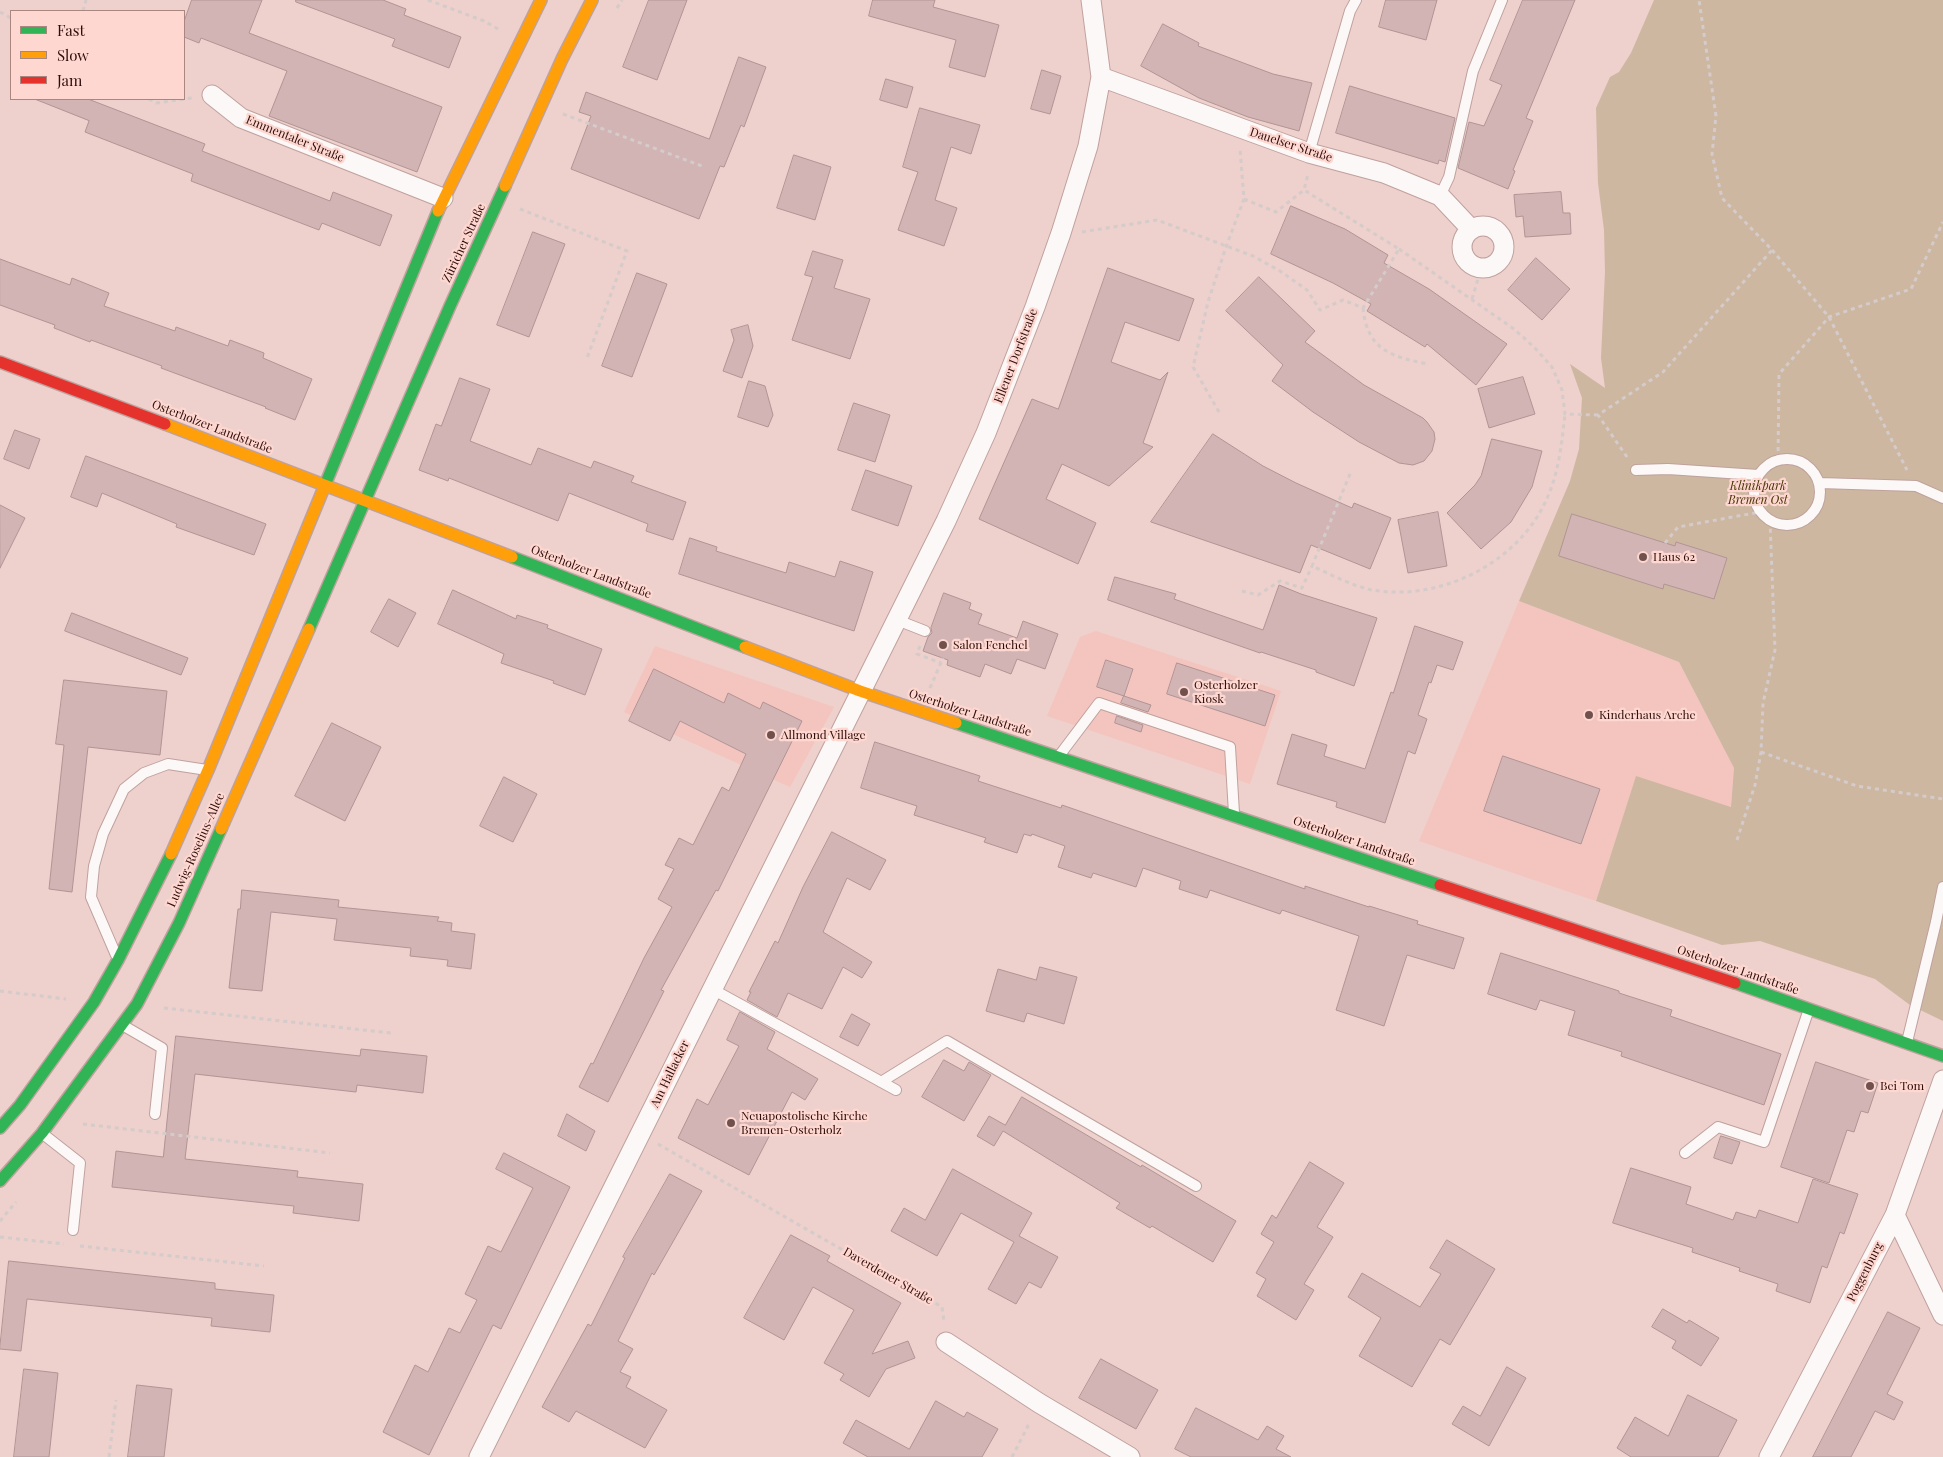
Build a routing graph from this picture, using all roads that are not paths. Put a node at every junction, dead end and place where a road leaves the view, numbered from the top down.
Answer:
1 (542, 0) edge
2 (592, 0) edge
3 (1091, 0) edge
4 (1356, 0) edge
5 (1502, 0) edge
6 (1100, 77) junction
7 (212, 95) road end
8 (1311, 153) junction
9 (1440, 196) junction
10 (443, 198) junction
11 (1471, 230) junction
12 (0, 362) edge
13 (1636, 470) road end
14 (1758, 475) junction
15 (1820, 483) junction
16 (325, 484) junction
17 (1943, 498) edge
18 (366, 500) junction
19 (896, 620) junction
20 (925, 631) road end
21 (860, 691) junction
22 (1058, 757) junction
23 (208, 770) junction
24 (1234, 815) junction
25 (1943, 888) edge
26 (118, 960) junction
27 (712, 989) junction
28 (1809, 1008) junction
29 (123, 1025) junction
30 (1906, 1043) junction
31 (1943, 1056) edge
32 (1943, 1080) edge
33 (880, 1082) junction
34 (896, 1090) dead end
35 (155, 1114) dead end
36 (0, 1128) edge
37 (42, 1133) junction
38 (1685, 1153) dead end
39 (0, 1181) edge
40 (1196, 1186) dead end
41 (1895, 1215) junction
42 (74, 1230) dead end
43 (1943, 1315) edge
44 (946, 1342) road end
45 (479, 1457) edge
46 (1130, 1457) edge
47 (1769, 1457) edge

1 - 10 main road
2 - 18 main road, Züricher Straße
3 - 6 street, Ellener Dorfstraße
4 - 8 lane
5 - 9 lane
6 - 8 street, Dauelser Straße
6 - 19 street, Ellener Dorfstraße
7 - 10 street, Emmentaler Straße
8 - 9 street, Dauelser Straße
9 - 11 street, Dauelser Straße
10 - 16 main road
11 - 11 street
12 - 16 main road, Osterholzer Landstraße
13 - 14 lane
14 - 15 lane
14 - 15 lane
15 - 17 lane
16 - 18 main road, Osterholzer Landstraße
16 - 23 main road, Ludwig-Roselius-Allee
18 - 21 main road, Osterholzer Landstraße
18 - 29 main road, Ludwig-Roselius-Allee
19 - 20 lane
19 - 21 street, Ellener Dorfstraße
21 - 22 main road, Osterholzer Landstraße
21 - 27 street, Am Hallacker
22 - 24 main road, Osterholzer Landstraße
22 - 24 lane
23 - 26 main road, Ludwig-Roselius-Allee
23 - 26 lane
24 - 28 main road, Osterholzer Landstraße
25 - 30 lane
26 - 36 main road, Ludwig-Roselius-Allee
27 - 33 lane
27 - 45 street, Am Hallacker
28 - 30 main road, Osterholzer Landstraße
28 - 38 lane
29 - 35 lane
29 - 37 main road, Ludwig-Roselius-Allee
30 - 31 main road, Osterholzer Landstraße
32 - 41 street, Poggenburg
33 - 34 lane
33 - 40 lane
37 - 39 main road, Ludwig-Roselius-Allee
37 - 42 lane
41 - 43 street
41 - 47 street, Poggenburg
44 - 46 street

